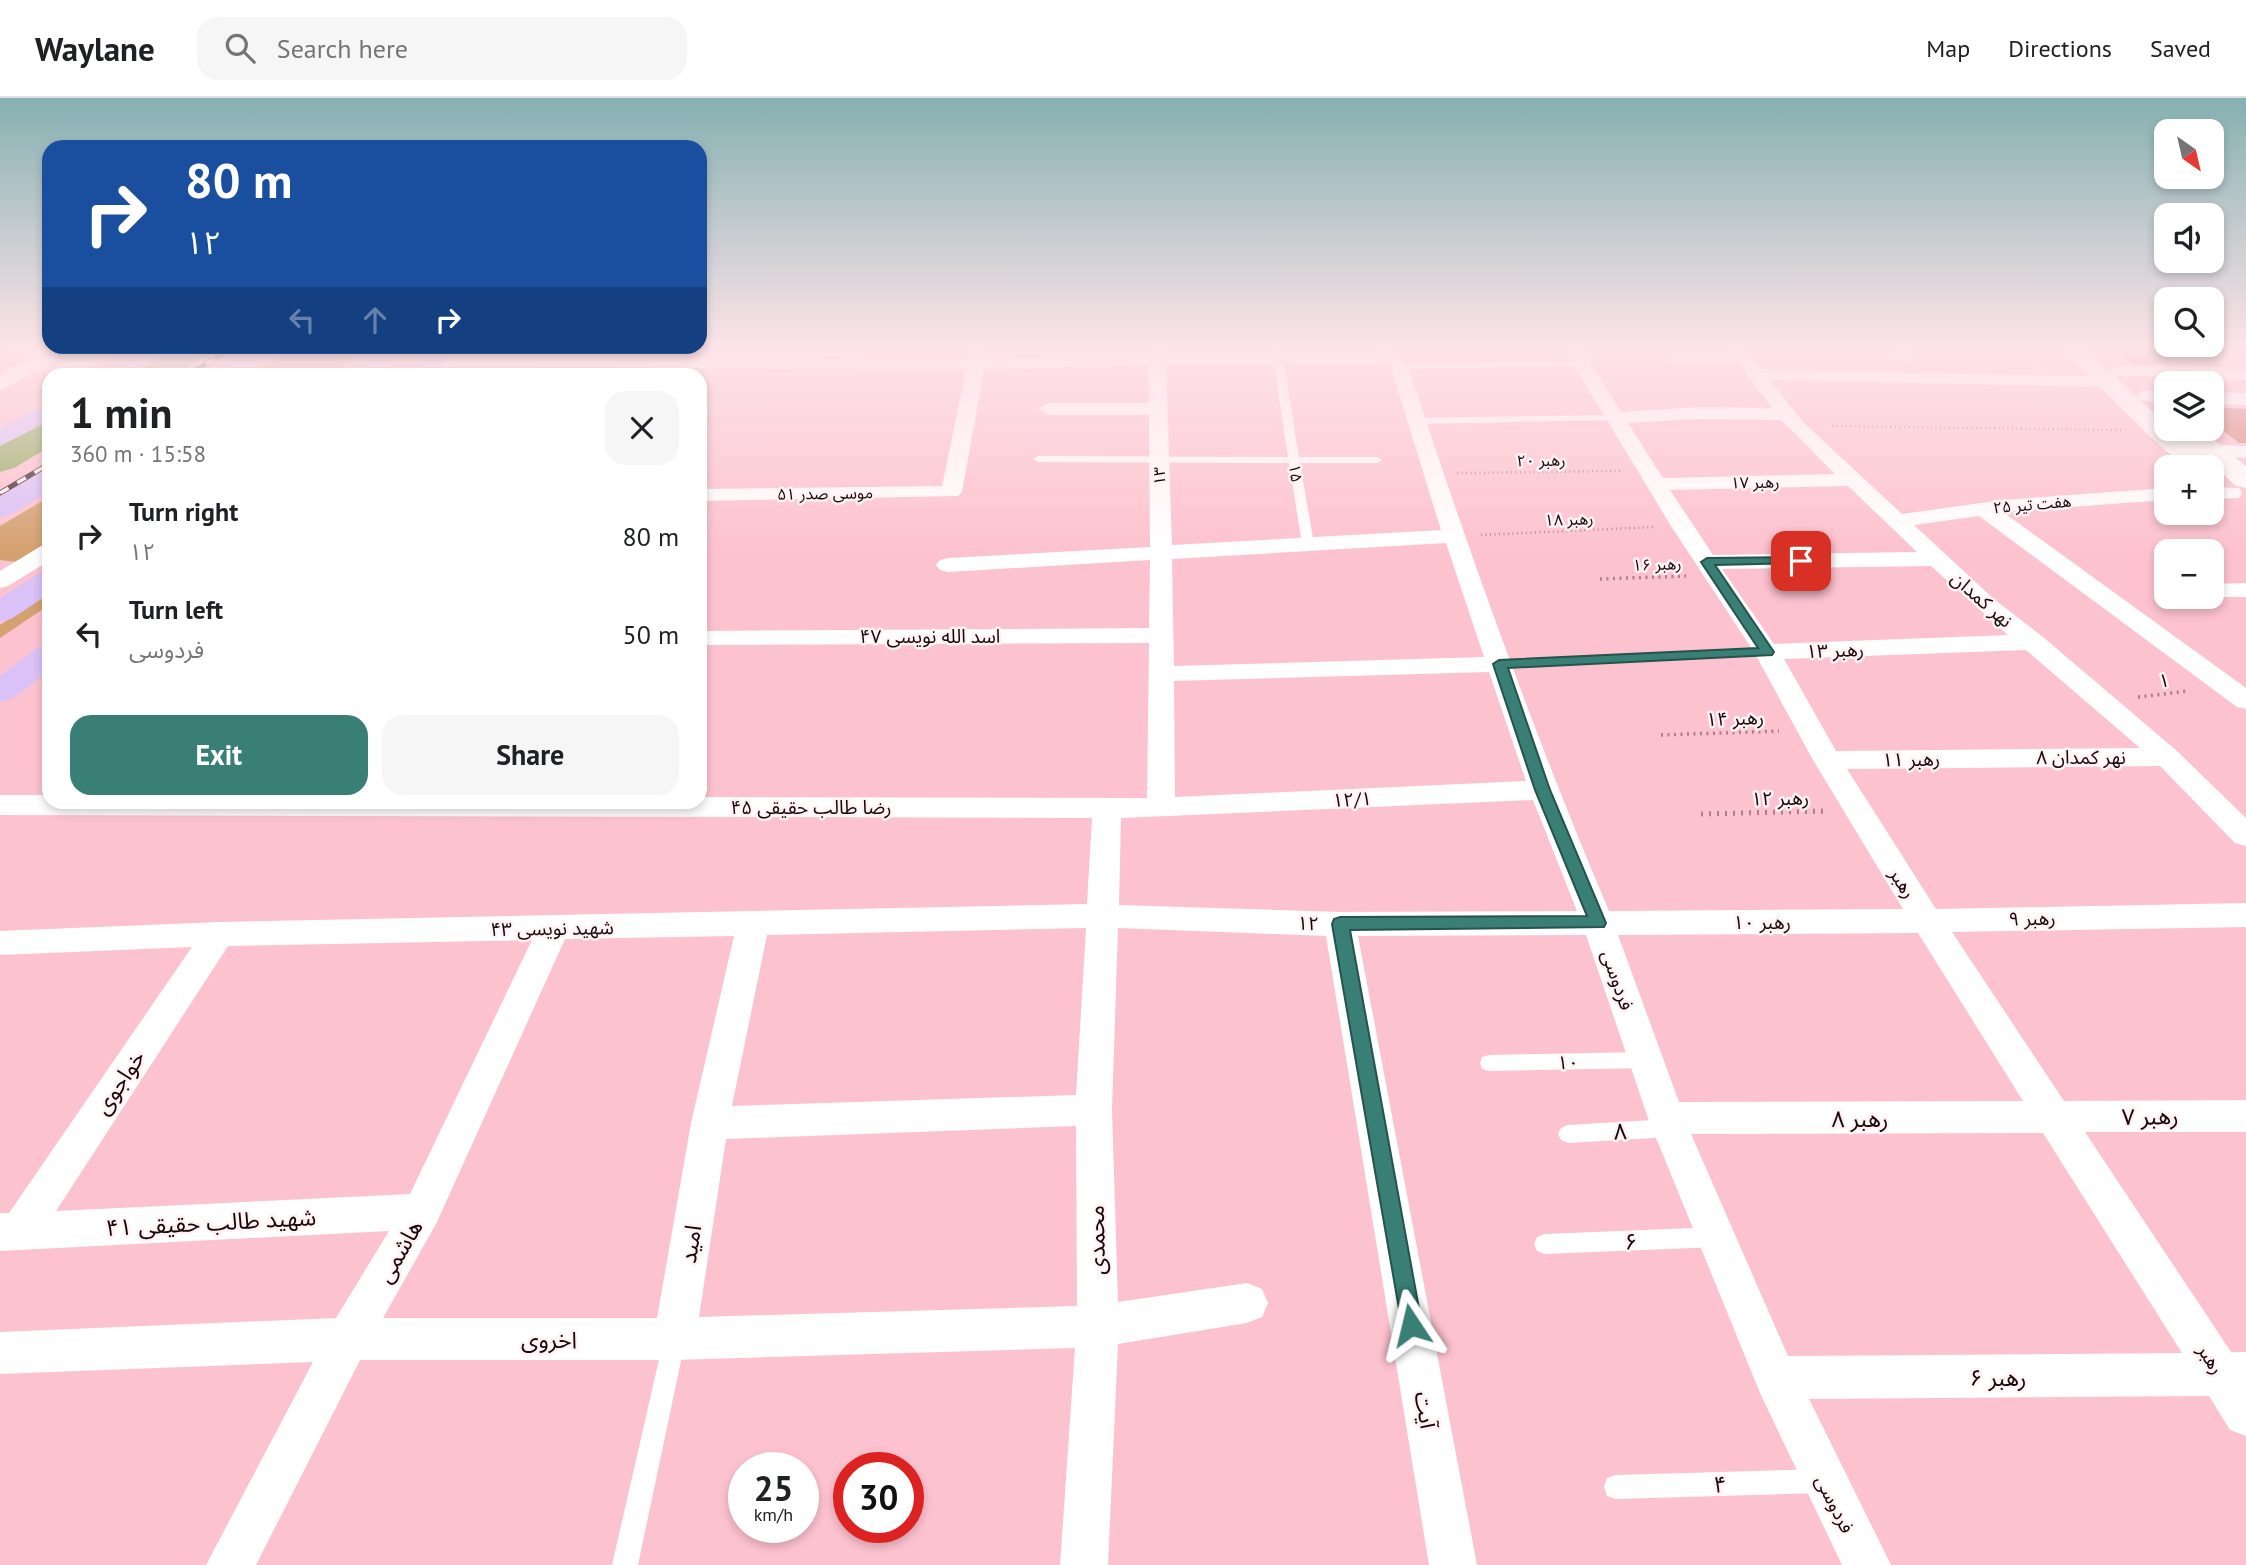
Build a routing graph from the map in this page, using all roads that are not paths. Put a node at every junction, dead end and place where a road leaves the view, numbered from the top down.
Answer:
1 (967, 414) edge
2 (1157, 414) edge
3 (1287, 414) edge
4 (1413, 414) edge
5 (1613, 414) edge
6 (1674, 414) edge
7 (1718, 414) edge
8 (1788, 414) edge
9 (42, 415) edge
10 (1615, 418) junction
11 (1792, 420) junction
12 (1416, 421) junction
13 (0, 438) edge
14 (2182, 441) edge
15 (2246, 452) edge
16 (2197, 455) edge
17 (1159, 458) junction
18 (1038, 459) dead end
19 (1377, 460) dead end
20 (1294, 461) junction
21 (1653, 477) junction
22 (1853, 480) junction
23 (2224, 480) edge
24 (42, 484) edge
25 (707, 495) edge
26 (2154, 495) edge
27 (0, 509) edge
28 (1984, 509) junction
29 (1897, 521) junction
30 (1456, 536) junction
31 (1308, 544) junction
32 (1159, 551) junction
33 (42, 555) edge
34 (1938, 559) junction
35 (948, 565) dead end
36 (1711, 568) junction
37 (0, 581) edge
38 (42, 585) edge
39 (2246, 590) edge
40 (2224, 591) edge
41 (0, 612) edge
42 (42, 633) edge
43 (1159, 635) junction
44 (707, 638) edge
45 (2034, 642) junction
46 (1767, 652) junction
47 (42, 660) edge
48 (0, 662) edge
49 (1499, 664) junction
50 (1160, 674) junction
51 (2239, 690) edge
52 (0, 692) edge
53 (1995, 757) joint
54 (2167, 757) junction
55 (1827, 760) junction
56 (1543, 790) junction
57 (0, 805) edge
58 (42, 805) edge
59 (707, 807) edge
60 (1107, 808) junction
61 (1161, 808) junction
62 (2246, 836) edge
63 (2246, 915) edge
64 (1103, 916) junction
65 (1927, 920) junction
66 (753, 923) junction
67 (1598, 923) junction
68 (1340, 924) junction
69 (554, 929) junction
70 (219, 933) junction
71 (0, 943) edge
72 (1646, 1060) junction
73 (1489, 1063) dead end
74 (1094, 1110) junction
75 (2246, 1116) edge
76 (2053, 1117) junction
77 (710, 1123) junction
78 (1669, 1123) junction
79 (1568, 1134) dead end
80 (422, 1211) junction
81 (10, 1231) edge
82 (1717, 1237) junction
83 (1545, 1244) dead end
84 (1247, 1303) dead end
85 (1098, 1325) junction
86 (348, 1339) junction
87 (674, 1339) junction
88 (0, 1353) edge
89 (2233, 1374) edge
90 (1775, 1378) junction
91 (2246, 1413) edge
92 (1823, 1481) junction
93 (1616, 1487) dead end
94 (230, 1565) edge
95 (625, 1565) edge
96 (1084, 1565) edge
97 (1453, 1565) edge
98 (1867, 1565) edge

1 - 25 street, موسی صدر ۵۱
2 - 17 street, ۱۳
3 - 20 lane, ۱۵
4 - 12 street, فردوسی
5 - 10 street, رهبر
6 - 10 street
7 - 11 street
8 - 11 street, نهر کمدان
9 - 13 main road
10 - 12 lane
10 - 21 street, رهبر
11 - 22 street, نهر کمدان
12 - 30 street, فردوسی
14 - 16 main road
15 - 23 street
17 - 18 lane
17 - 20 lane
17 - 32 street, ۱۳
19 - 20 lane
20 - 31 lane, ۱۵
21 - 22 street, رهبر ۱۷
21 - 36 street, رهبر
22 - 29 street, نهر کمدان
24 - 27 main road
26 - 28 street, هفت تیر ۲۵
28 - 29 street, هفت تیر ۲۵
28 - 51 street
29 - 34 street, نهر کمدان
30 - 31 street
30 - 49 street, فردوسی
31 - 32 street
32 - 35 street
32 - 43 street, ۱۳
33 - 37 street
34 - 36 street
34 - 45 street, نهر کمدان
36 - 46 street, رهبر
38 - 41 main road
39 - 40 street
42 - 48 main road
43 - 44 street, ۴۷ اسد الله نویسی
43 - 50 street, ۱۳
45 - 46 street, رهبر ۱۳
45 - 54 street, نهر کمدان
46 - 49 lane
46 - 55 street, رهبر
47 - 52 main road
49 - 50 street
49 - 56 street, فردوسی
50 - 61 street, ۱۳
53 - 54 street, نهر کمدان ۸
53 - 55 street, رهبر ۱۱
54 - 62 street, نهر کمدان
55 - 65 street, رهبر
56 - 61 street, ۱۲/۱
56 - 67 street, فردوسی
57 - 58 street, ۴۵ رضا طالب حقیقی
59 - 60 street, ۴۵ رضا طالب حقیقی
60 - 61 street, ۴۵ رضا طالب حقیقی
60 - 64 street, محمدی
63 - 65 street, رهبر ۹
64 - 66 street, ۴۳ شهید نویسی
64 - 68 street, ۱۲
64 - 74 street, محمدی
65 - 67 street, رهبر ۱۰
65 - 76 street, رهبر
66 - 69 street, ۴۳ شهید نویسی
66 - 77 street, امید
67 - 68 street, ۱۲
67 - 72 street, فردوسی
68 - 97 street, آیت
69 - 70 street, ۴۳ شهید نویسی
69 - 80 street, هاشمی
70 - 71 street, ۴۳ شهید نویسی
70 - 81 street, خواجوی
72 - 73 lane, ۱۰
72 - 78 street, فردوسی
74 - 77 street
74 - 85 street, محمدی
75 - 76 street, رهبر ۷
76 - 78 street, رهبر ۸
76 - 89 street, رهبر
77 - 87 street, امید
78 - 79 lane, ۸
78 - 82 street, فردوسی
80 - 81 street, ۴۱ شهید طالب حقیقی
80 - 86 street, هاشمی
82 - 83 lane, ۶
82 - 90 street, فردوسی
84 - 85 street, اخروی
85 - 87 street, اخروی
85 - 96 street, محمدی
86 - 87 street, اخروی
86 - 88 street, اخروی
86 - 94 street, هاشمی
87 - 95 lane, امید
89 - 90 street, رهبر ۶
89 - 91 street, رهبر
90 - 92 street, فردوسی
92 - 93 lane, ۴
92 - 98 street, فردوسی

